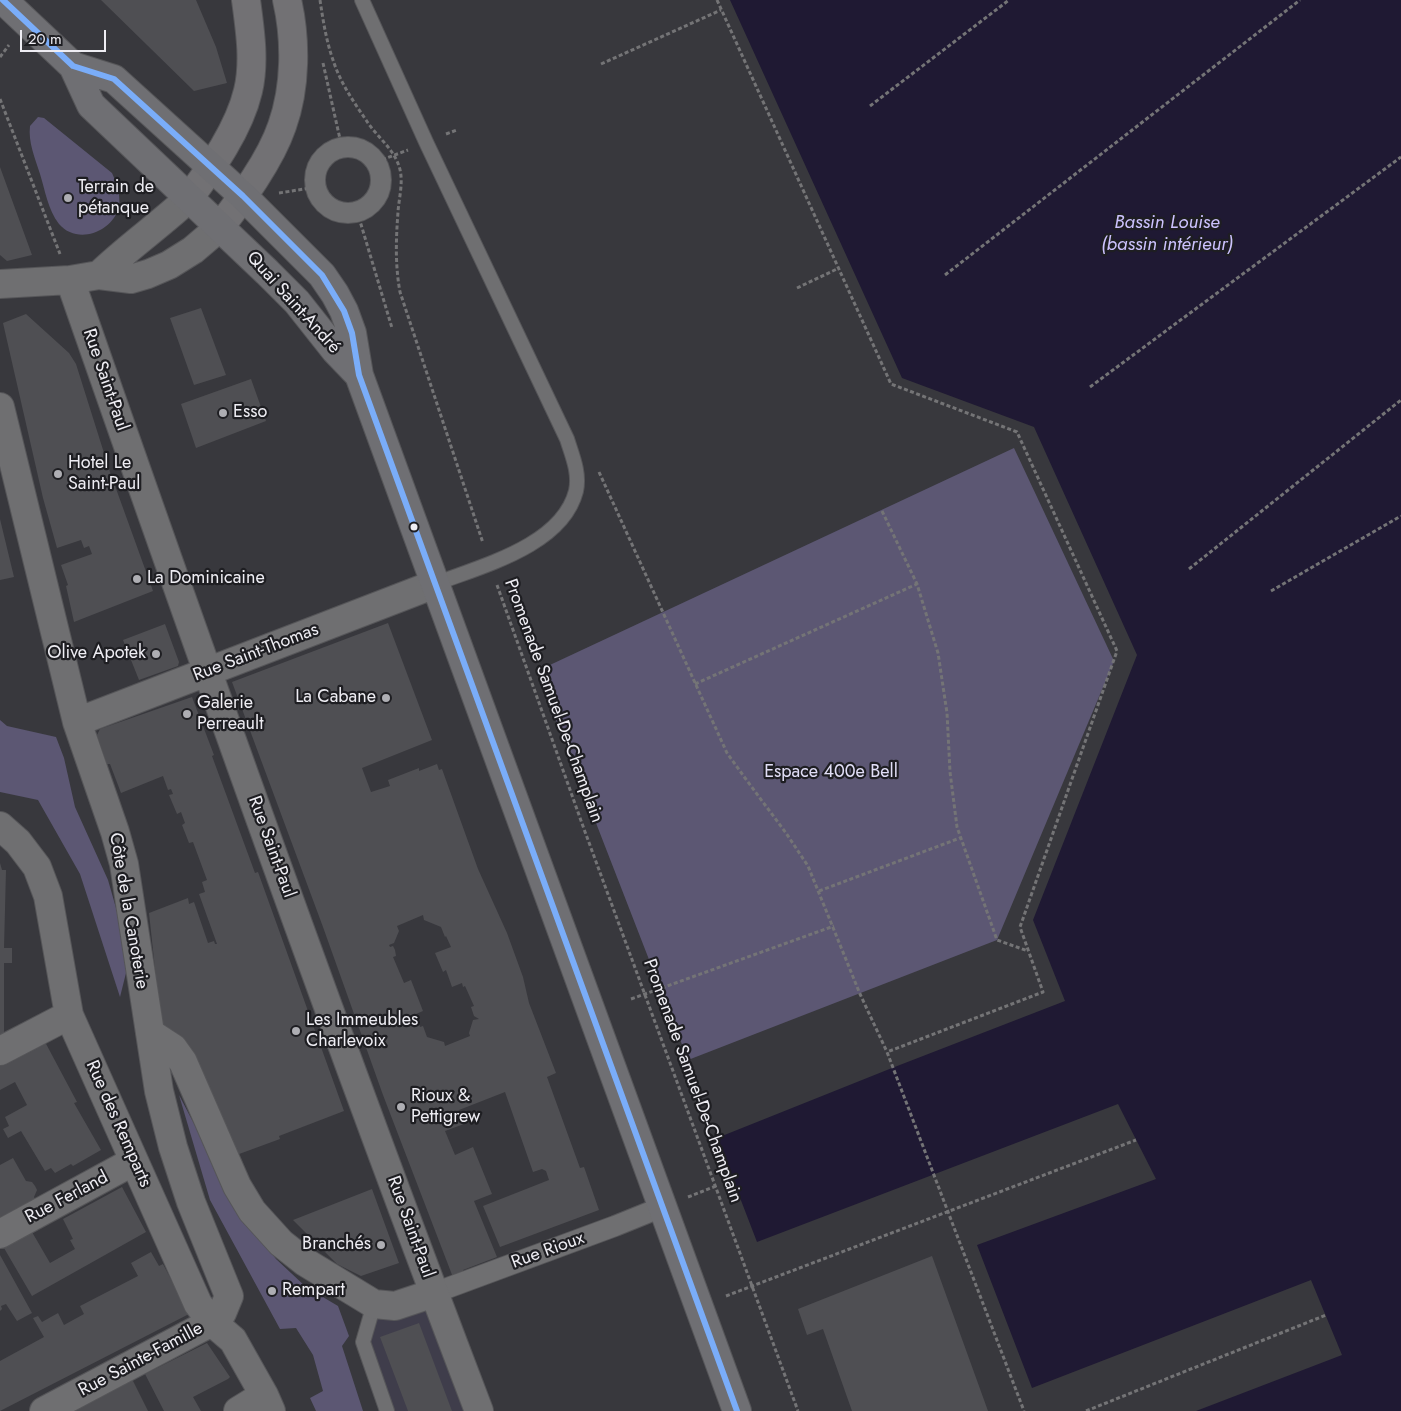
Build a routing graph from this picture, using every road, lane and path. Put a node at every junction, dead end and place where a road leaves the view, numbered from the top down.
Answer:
1 (3, 0) edge
2 (246, 0) edge
3 (287, 0) edge
4 (320, 0) edge
5 (362, 0) edge
6 (717, 0) edge
7 (1009, 0) edge
8 (1300, 0) edge
9 (721, 10) junction
10 (323, 61) dead end
11 (601, 64) dead end
12 (73, 66) junction
13 (0, 99) edge
14 (870, 106) dead end
15 (342, 148) junction
16 (1401, 157) edge
17 (227, 182) junction
18 (357, 211) junction
19 (204, 212) junction
20 (839, 268) junction
21 (99, 275) junction
22 (945, 275) dead end
23 (70, 280) junction
24 (0, 284) edge
25 (797, 288) dead end
26 (392, 328) dead end
27 (359, 375) junction
28 (1090, 388) dead end
29 (1401, 400) edge
30 (0, 407) edge
31 (596, 466) dead end
32 (882, 511) dead end
33 (1401, 516) edge
34 (490, 563) junction
35 (1189, 569) dead end
36 (435, 584) junction
37 (917, 584) junction
38 (1271, 591) dead end
39 (207, 672) junction
40 (695, 684) junction
41 (77, 722) junction
42 (0, 826) edge
43 (960, 838) junction
44 (819, 891) junction
45 (834, 926) junction
46 (1028, 951) junction
47 (645, 994) junction
48 (631, 999) dead end
49 (69, 1015) junction
50 (150, 1034) junction
51 (0, 1051) edge
52 (887, 1052) junction
53 (1136, 1140) dead end
54 (134, 1161) junction
55 (662, 1207) junction
56 (949, 1213) junction
57 (0, 1234) edge
58 (752, 1287) junction
59 (434, 1293) junction
60 (374, 1304) junction
61 (699, 1307) junction
62 (1326, 1316) dead end
63 (212, 1322) junction
64 (267, 1403) edge
65 (44, 1411) edge
66 (238, 1411) edge
67 (387, 1411) edge
68 (479, 1411) edge
69 (738, 1411) edge
70 (798, 1411) edge
71 (1024, 1411) edge
72 (1086, 1411) edge

1 - 12 main road
2 - 17 main road
3 - 17 main road
4 - 34 path, Promenade Samuel-De-Champlain
5 - 34 lane
6 - 9 path
7 - 14 path
8 - 22 path
9 - 11 path
9 - 20 path
10 - 15 path
12 - 17 main road
12 - 19 main road
13 - 23 path
15 - 18 street
15 - 18 street
16 - 28 path
17 - 19 main road
17 - 19 main road
17 - 27 main road, Quai Saint-André
18 - 26 path
19 - 21 street
19 - 21 street
19 - 27 main road, Quai Saint-André
20 - 25 path
20 - 46 path
21 - 23 street
23 - 24 street
23 - 39 street, Rue Saint-Paul
27 - 36 main road, Quai Saint-André
29 - 35 path
30 - 41 street, Côte de la Canoterie
31 - 40 path
32 - 37 path
33 - 38 path
34 - 36 lane
34 - 47 path, Promenade Samuel-De-Champlain
36 - 39 street, Rue Saint-Thomas
36 - 55 main road, Quai Saint-André
37 - 40 path
37 - 43 path
39 - 41 street, Rue Saint-Thomas
39 - 59 street, Rue Saint-Paul
40 - 44 path
41 - 50 street, Côte de la Canoterie
42 - 49 street, Rue des Remparts
43 - 44 path
43 - 46 path
44 - 45 path
45 - 47 path
45 - 52 path
46 - 52 path
47 - 48 path
47 - 58 path, Promenade Samuel-De-Champlain
49 - 51 street
49 - 54 street, Rue des Remparts
50 - 60 street
50 - 63 street, Côte de la Canoterie
52 - 56 path
53 - 56 path
54 - 57 street, Rue Ferland
54 - 63 street, Rue des Remparts
55 - 59 street, Rue Rioux
55 - 61 main road, Quai Saint-André
56 - 58 path
56 - 71 path
58 - 61 path
58 - 70 path, Promenade Samuel-De-Champlain
59 - 60 street
59 - 68 street, Rue Saint-Paul
60 - 67 lane
61 - 69 main road, Quai Saint-André
62 - 72 path
63 - 64 street, Rue des Remparts
63 - 65 street, Rue Sainte-Famille
64 - 66 street

